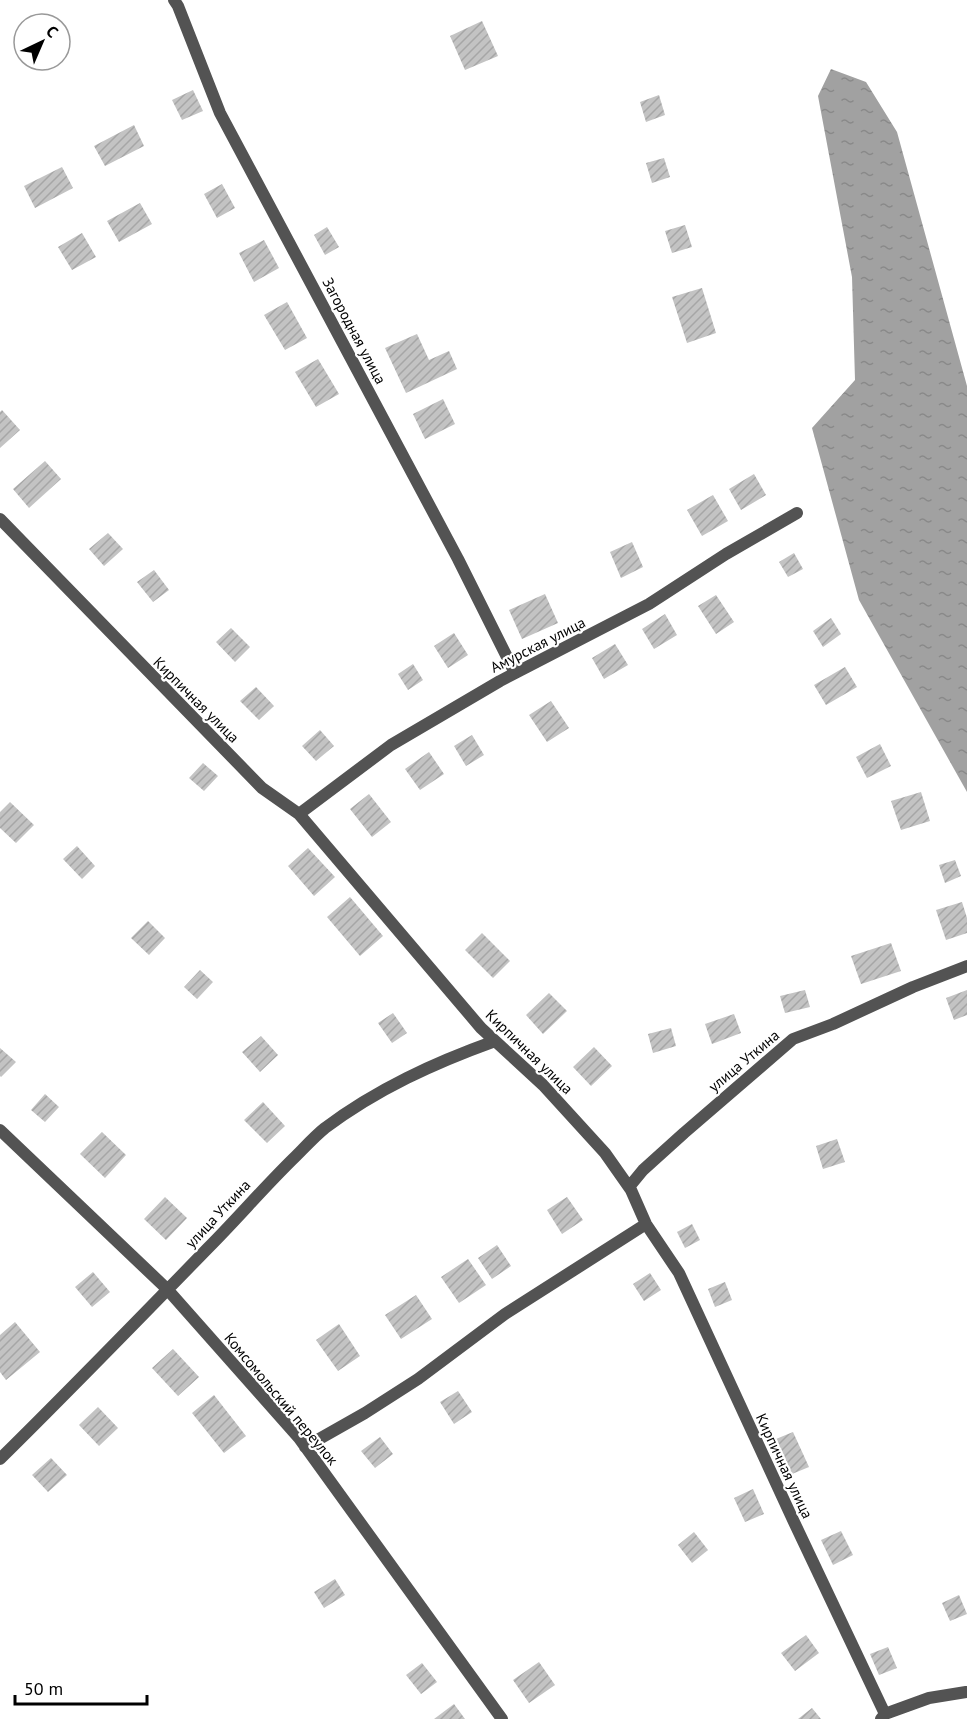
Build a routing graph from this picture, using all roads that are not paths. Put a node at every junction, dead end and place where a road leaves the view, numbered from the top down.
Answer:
1 (174, 0) edge
2 (797, 513) dead end
3 (0, 519) edge
4 (515, 673) junction
5 (299, 814) junction
6 (967, 966) edge
7 (495, 1041) junction
8 (0, 1130) edge
9 (629, 1187) junction
10 (646, 1224) junction
11 (167, 1289) junction
12 (305, 1447) junction
13 (0, 1459) edge
14 (966, 1692) edge
15 (883, 1716) edge
16 (502, 1719) edge

1 - 4 street, Загородная улица
2 - 4 street, Амурская улица
3 - 5 street, Кирпичная улица
4 - 5 street, Амурская улица
5 - 7 street, Кирпичная улица
6 - 9 street, улица Уткина
7 - 9 street, Кирпичная улица
7 - 11 street, улица Уткина
8 - 11 street, Комсомольский переулок
9 - 10 street, Кирпичная улица
10 - 12 street
10 - 15 street, Кирпичная улица
11 - 12 street, Комсомольский переулок
11 - 13 street, улица Уткина
12 - 16 street, Комсомольский переулок
14 - 15 street

